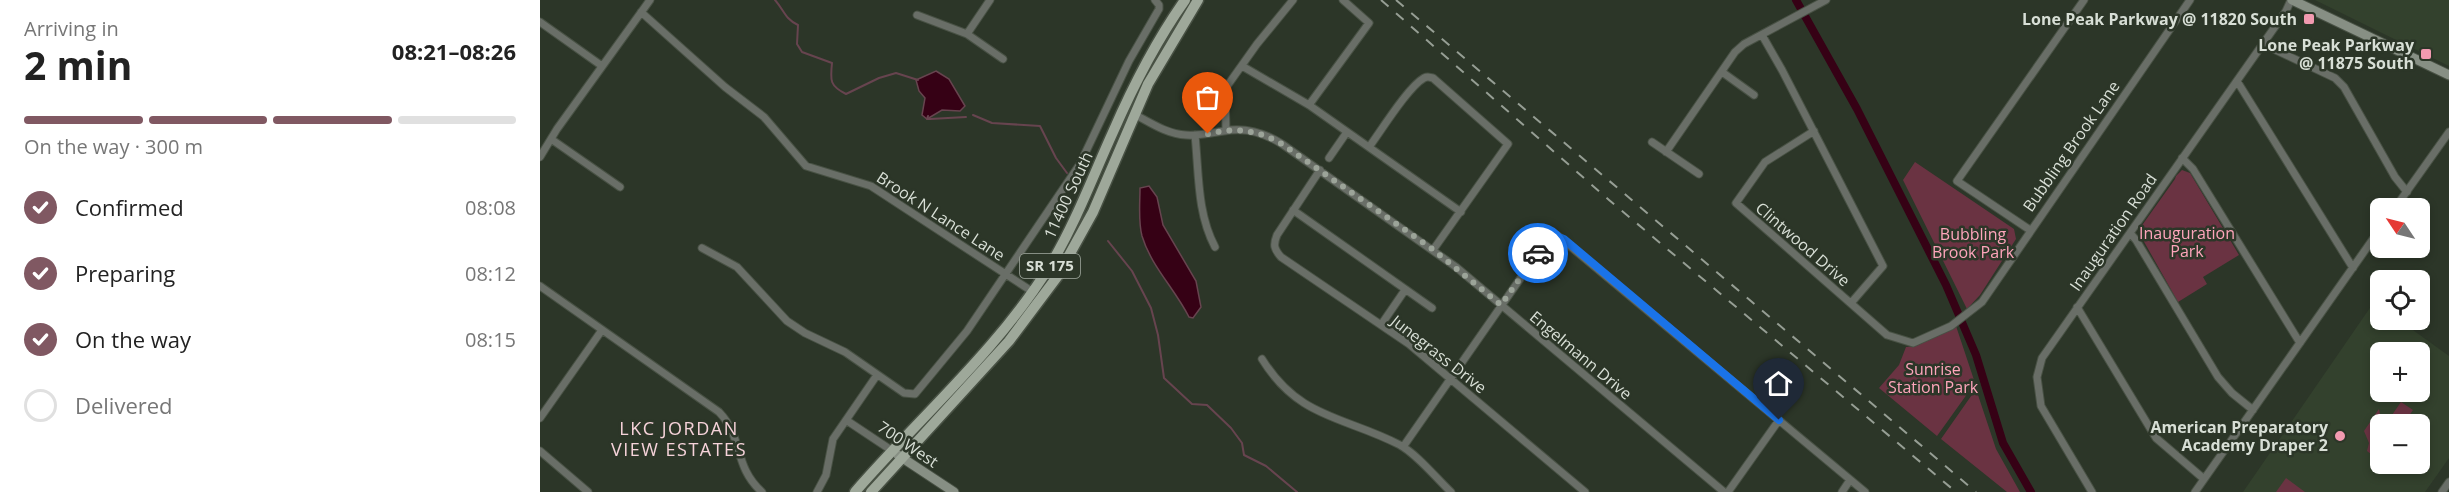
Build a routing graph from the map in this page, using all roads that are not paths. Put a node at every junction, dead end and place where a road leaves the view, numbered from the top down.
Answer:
1 (650, 0) edge
2 (990, 0) edge
3 (1185, 0) edge
4 (1198, 0) edge
5 (1293, 0) edge
6 (1343, 0) edge
7 (1826, 0) edge
8 (2084, 0) edge
9 (2190, 0) edge
10 (2292, 0) edge
11 (1157, 3) edge
12 (642, 12) junction
13 (917, 15) dead end
14 (540, 22) edge
15 (967, 34) junction
16 (1762, 35) junction
17 (2263, 44) junction
18 (1155, 47) junction
19 (1003, 58) dead end
20 (602, 66) junction
21 (1242, 66) junction
22 (1722, 72) junction
23 (2449, 75) edge
24 (2237, 81) junction
25 (1200, 87) dead end
26 (1226, 89) junction
27 (1754, 95) dead end
28 (1308, 105) junction
29 (1134, 114) junction
30 (1226, 130) junction
31 (1814, 131) junction
32 (1347, 132) junction
33 (2449, 132) edge
34 (1196, 135) junction
35 (551, 139) junction
36 (1652, 142) dead end
37 (1370, 147) junction
38 (1666, 152) junction
39 (540, 157) edge
40 (1329, 158) dead end
41 (2182, 158) junction
42 (1320, 170) junction
43 (1699, 174) dead end
44 (620, 187) dead end
45 (2407, 192) junction
46 (2402, 198) edge
47 (1293, 210) junction
48 (1461, 212) junction
49 (2030, 230) junction
50 (2130, 232) junction
51 (2370, 244) edge
52 (1215, 247) dead end
53 (702, 248) dead end
54 (1433, 250) junction
55 (2354, 268) junction
56 (1006, 274) junction
57 (540, 286) edge
58 (1405, 290) junction
59 (1033, 292) junction
60 (1851, 303) junction
61 (1501, 305) junction
62 (2078, 307) junction
63 (1432, 308) dead end
64 (1381, 325) junction
65 (602, 330) junction
66 (1913, 343) joint
67 (2300, 343) junction
68 (1262, 359) dead end
69 (877, 375) junction
70 (1450, 379) junction
71 (2253, 410) junction
72 (540, 418) edge
73 (846, 420) junction
74 (1779, 420) junction
75 (1403, 447) junction
76 (891, 450) junction
77 (540, 451) edge
78 (903, 458) junction
79 (2204, 479) junction
80 (1851, 480) junction
81 (2449, 482) edge
82 (588, 492) edge
83 (762, 492) edge
84 (817, 492) edge
85 (855, 492) edge
86 (871, 492) edge
87 (954, 492) edge
88 (1451, 492) edge
89 (1585, 492) edge
90 (1726, 492) edge
91 (1842, 492) edge
92 (1865, 492) edge
93 (2092, 492) edge
94 (2195, 492) edge
95 (2442, 492) edge

1 - 12 street
2 - 15 street
3 - 18 main road, 11400 South / SR 175
4 - 29 main road, 11400 South / SR 175
5 - 21 street
6 - 28 street
7 - 16 street
8 - 49 street
9 - 49 street, Bubbling Brook Lane
10 - 17 street, Inauguration Road
10 - 23 main road
11 - 56 street
12 - 20 street
12 - 56 street, Brook N Lance Lane
13 - 15 street
14 - 20 street
15 - 19 street
16 - 22 street
16 - 31 street
17 - 24 street, Inauguration Road
17 - 45 street
18 - 29 main road
18 - 59 main road, 11400 South / SR 175
20 - 35 street
21 - 26 street
21 - 28 street
22 - 27 street
22 - 38 street
24 - 41 street, Inauguration Road
24 - 55 street
25 - 26 street
26 - 30 street
28 - 32 street
29 - 34 street, Engelmann Drive
29 - 78 main road, 11400 South / SR 175
30 - 34 street, Engelmann Drive
30 - 42 street, Engelmann Drive
31 - 60 street
31 - 60 street, Clintwood Drive
32 - 37 street
32 - 40 street
33 - 45 street
34 - 52 street
35 - 39 street
35 - 44 street
36 - 38 street
37 - 48 street
37 - 48 street
38 - 43 street
41 - 50 street, Inauguration Road
41 - 67 street
42 - 47 street
42 - 54 street, Engelmann Drive
45 - 46 street
47 - 58 street
47 - 64 street, Junegrass Drive
48 - 54 street
49 - 66 street, Bubbling Brook Lane
50 - 62 street, Inauguration Road
50 - 71 street
51 - 55 street
53 - 69 street
54 - 61 street, Engelmann Drive
55 - 67 street
56 - 59 street, Brook N Lance Lane
56 - 69 street
57 - 65 street
58 - 63 street
58 - 64 street
59 - 76 main road, 11400 South / SR 175
60 - 66 street, Clintwood Drive
61 - 70 street
61 - 74 street
61 - 90 street, Engelmann Drive
62 - 79 street
62 - 93 street, Inauguration Road
64 - 70 street, Junegrass Drive
65 - 72 street
65 - 83 street
67 - 71 street
68 - 75 street
69 - 73 street
70 - 75 street
70 - 89 street, Junegrass Drive
71 - 79 street
73 - 76 street, 700 West
73 - 84 street
74 - 80 street
74 - 90 street
75 - 88 street
76 - 78 main road, 700 West
76 - 85 main road, 11400 South / SR 175
77 - 82 street
78 - 86 main road, 11400 South / SR 175
78 - 87 main road, 700 West
79 - 94 street
80 - 91 street
80 - 92 street
81 - 95 street

